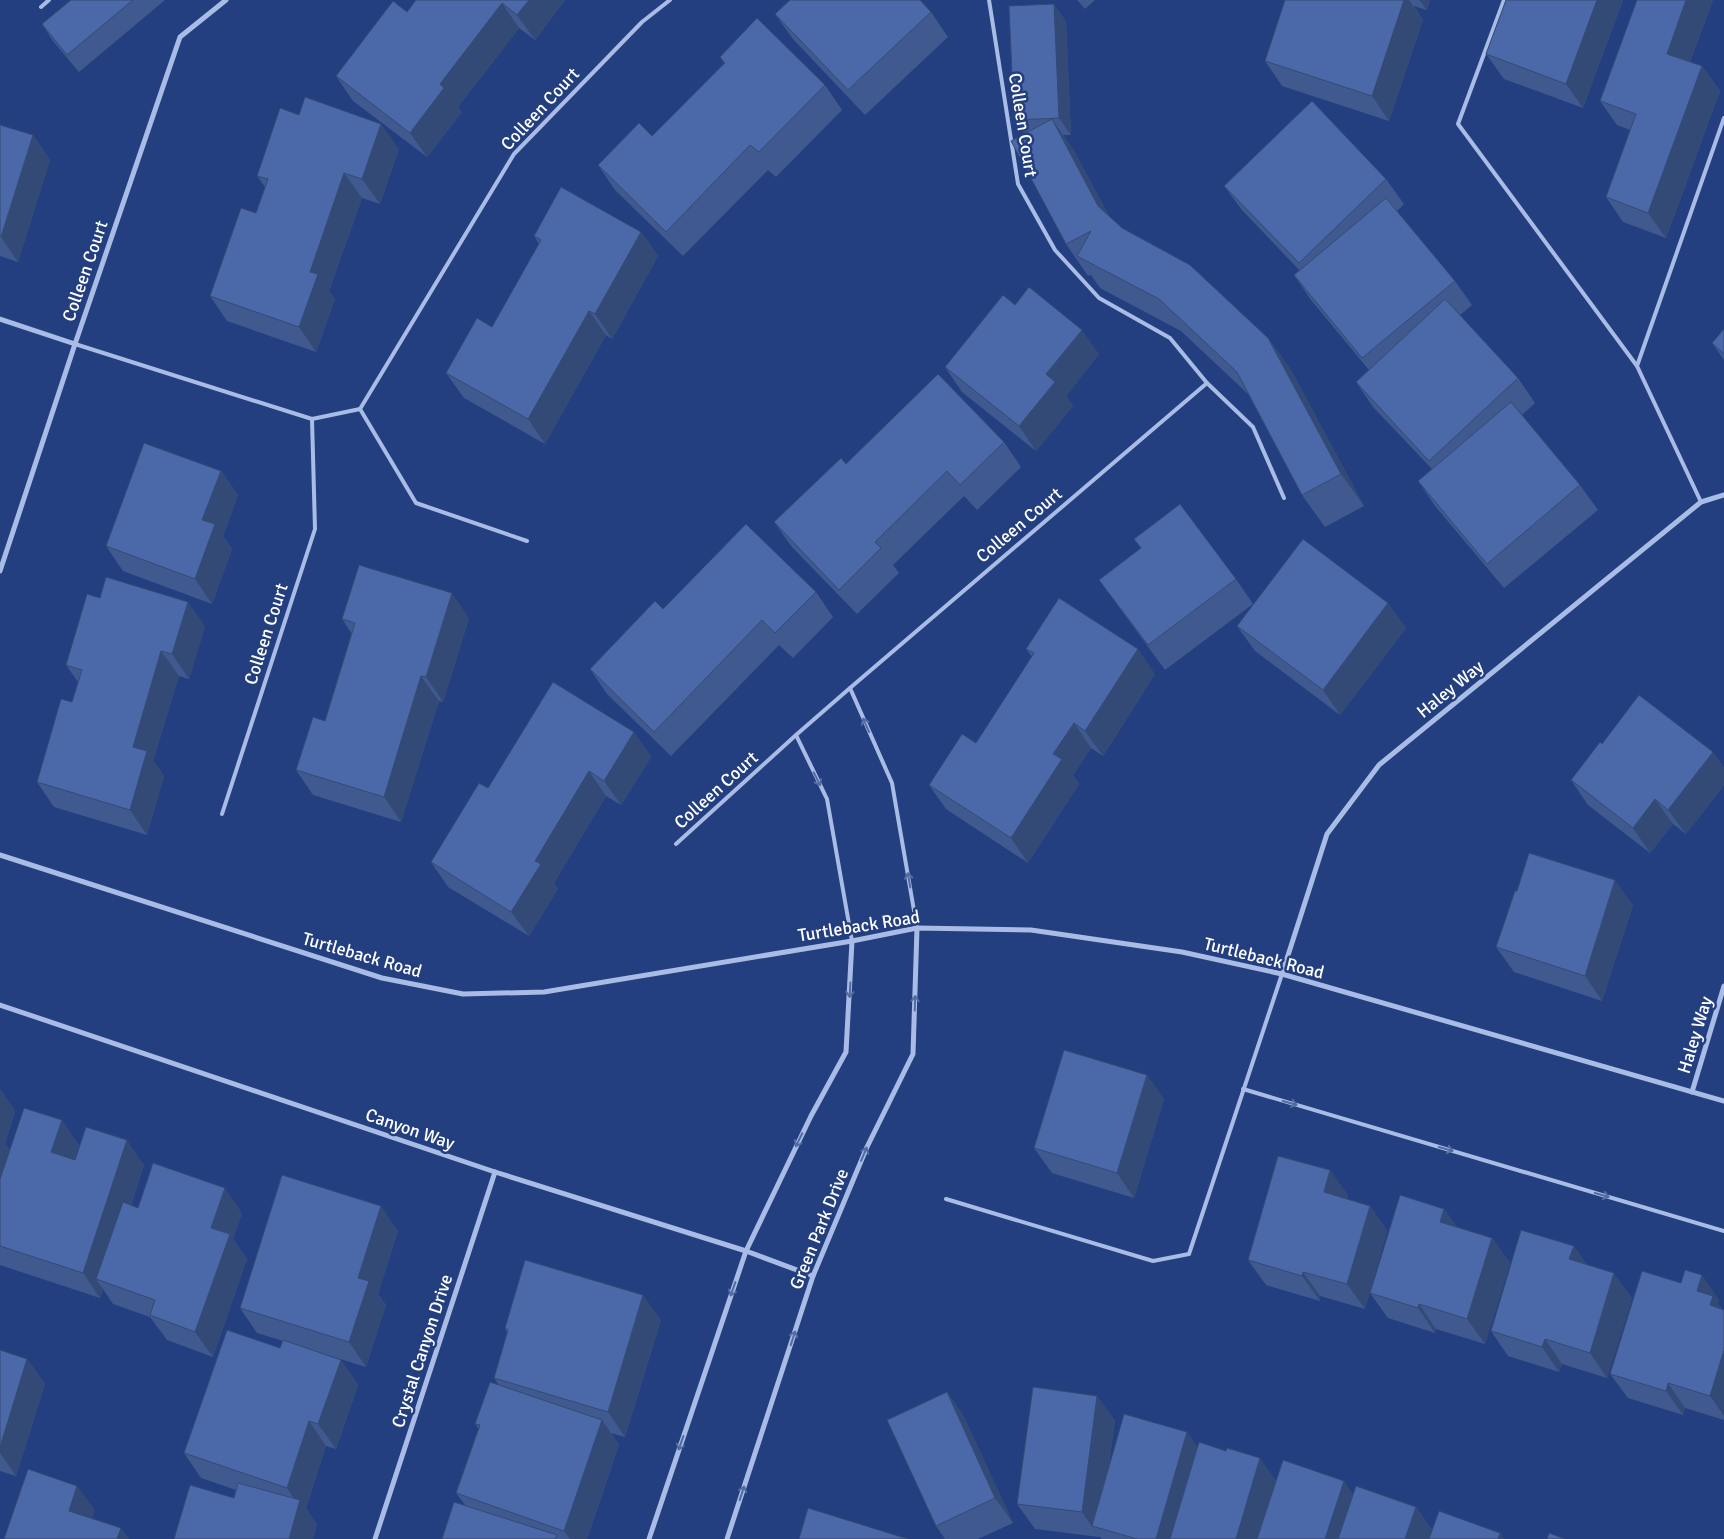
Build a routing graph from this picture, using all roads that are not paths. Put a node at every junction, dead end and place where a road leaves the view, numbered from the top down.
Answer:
1 (49, 0) edge
2 (226, 0) edge
3 (670, 0) edge
4 (989, 0) edge
5 (1504, 0) edge
6 (41, 7) dead end
7 (1724, 118) edge
8 (0, 319) edge
9 (75, 344) junction
10 (1637, 366) junction
11 (1207, 383) junction
12 (360, 409) junction
13 (312, 419) junction
14 (1724, 495) edge
15 (1284, 498) edge
16 (1701, 502) junction
17 (527, 541) dead end
18 (0, 571) edge
19 (850, 688) junction
20 (796, 735) junction
21 (222, 814) dead end
22 (676, 844) dead end
23 (0, 855) edge
24 (917, 928) junction
25 (852, 941) junction
26 (1282, 974) junction
27 (1724, 986) edge
28 (0, 1005) edge
29 (1244, 1089) junction
30 (1692, 1092) junction
31 (1724, 1101) edge
32 (495, 1172) junction
33 (946, 1199) dead end
34 (1724, 1231) edge
35 (746, 1251) junction
36 (813, 1276) junction
37 (374, 1539) edge
38 (649, 1539) edge
39 (727, 1539) edge

1 - 6 lane
2 - 9 street, Colleen Court
3 - 12 lane, Colleen Court
4 - 11 lane, Colleen Court
5 - 10 lane
7 - 10 lane
8 - 9 street
9 - 13 lane
9 - 18 street, Colleen Court
10 - 16 lane
11 - 15 lane, Colleen Court
11 - 19 lane, Colleen Court
12 - 13 lane
12 - 17 lane
13 - 21 lane, Colleen Court
14 - 16 street, Haley Way
16 - 26 street, Haley Way
19 - 20 lane, Colleen Court
24 -> 19 lane
20 - 22 lane, Colleen Court
20 -> 25 lane
23 - 25 street, Turtleback Road
24 - 25 street, Turtleback Road
24 - 26 street, Turtleback Road
36 -> 24 street, Green Park Drive
25 -> 35 street
26 - 29 lane
26 - 30 street, Turtleback Road
27 - 30 street, Haley Way
28 - 32 street, Canyon Way
29 - 33 lane
29 -> 34 lane
30 - 31 street, Turtleback Road
32 - 35 street, Canyon Way
32 - 37 street, Crystal Canyon Drive
35 - 36 street, Canyon Way
35 -> 38 street
39 -> 36 street, Green Park Drive

